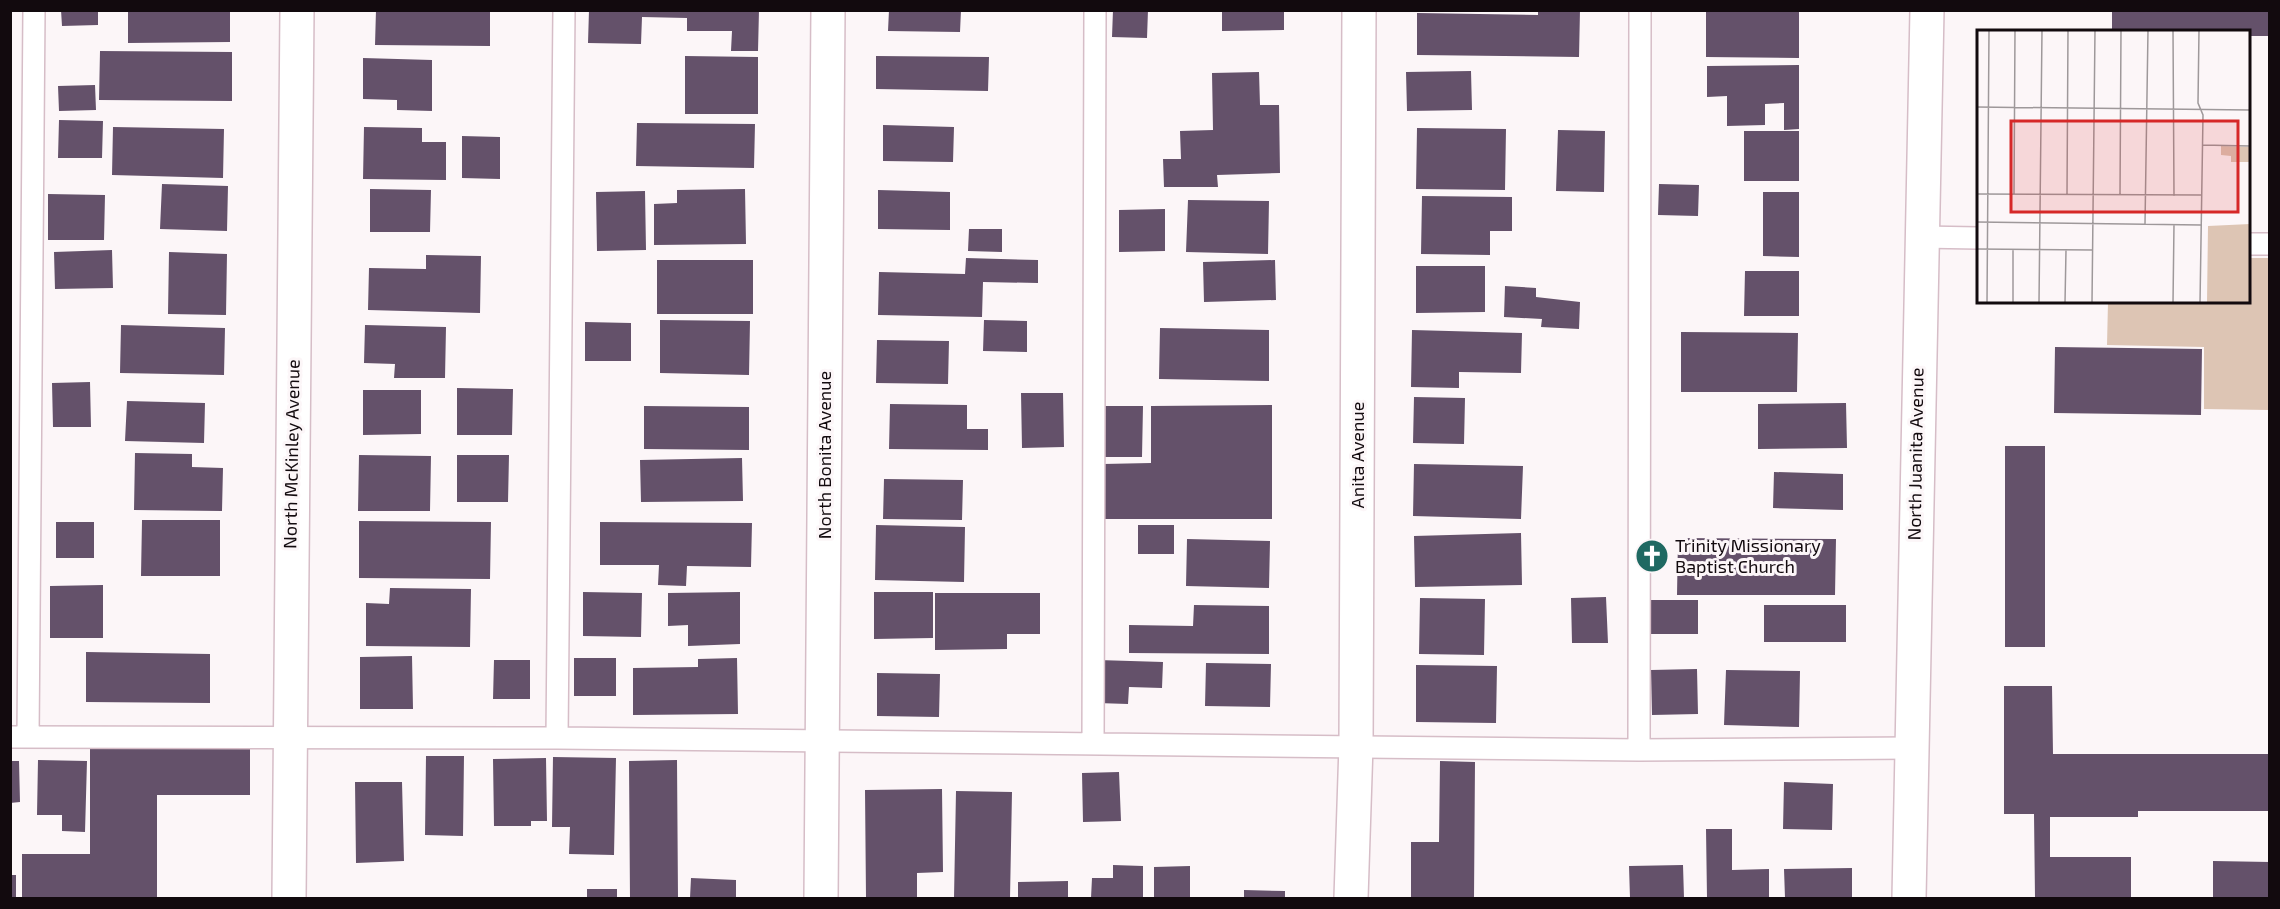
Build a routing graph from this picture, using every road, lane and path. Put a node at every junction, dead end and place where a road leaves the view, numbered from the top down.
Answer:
1 (34, 10) edge
2 (297, 10) edge
3 (564, 10) edge
4 (828, 10) edge
5 (1095, 10) edge
6 (1359, 10) edge
7 (1640, 10) edge
8 (1927, 10) edge
9 (1921, 237) junction
10 (1977, 238) edge
11 (2250, 244) edge
12 (2270, 244) edge
13 (20, 737) edge
14 (557, 738) junction
15 (290, 739) junction
16 (823, 742) junction
17 (1093, 744) junction
18 (1356, 745) junction
19 (1911, 748) junction
20 (1639, 750) junction
21 (289, 898) edge
22 (821, 898) edge
23 (1351, 898) edge
24 (1909, 898) edge

1 - 13 lane
2 - 15 street, North McKinley Avenue
3 - 14 lane
4 - 16 street, North Bonita Avenue
5 - 17 lane
6 - 18 street, Anita Avenue
7 - 20 lane
8 - 9 street, North Juanita Avenue
9 - 10 lane
9 - 19 street, North Juanita Avenue
11 - 12 lane
13 - 15 lane
14 - 15 lane
14 - 16 lane
15 - 21 street, North McKinley Avenue
16 - 17 lane
16 - 22 street, North Bonita Avenue
17 - 18 lane
18 - 20 lane
18 - 23 street, Anita Avenue
19 - 20 lane
19 - 24 street, North Juanita Avenue

